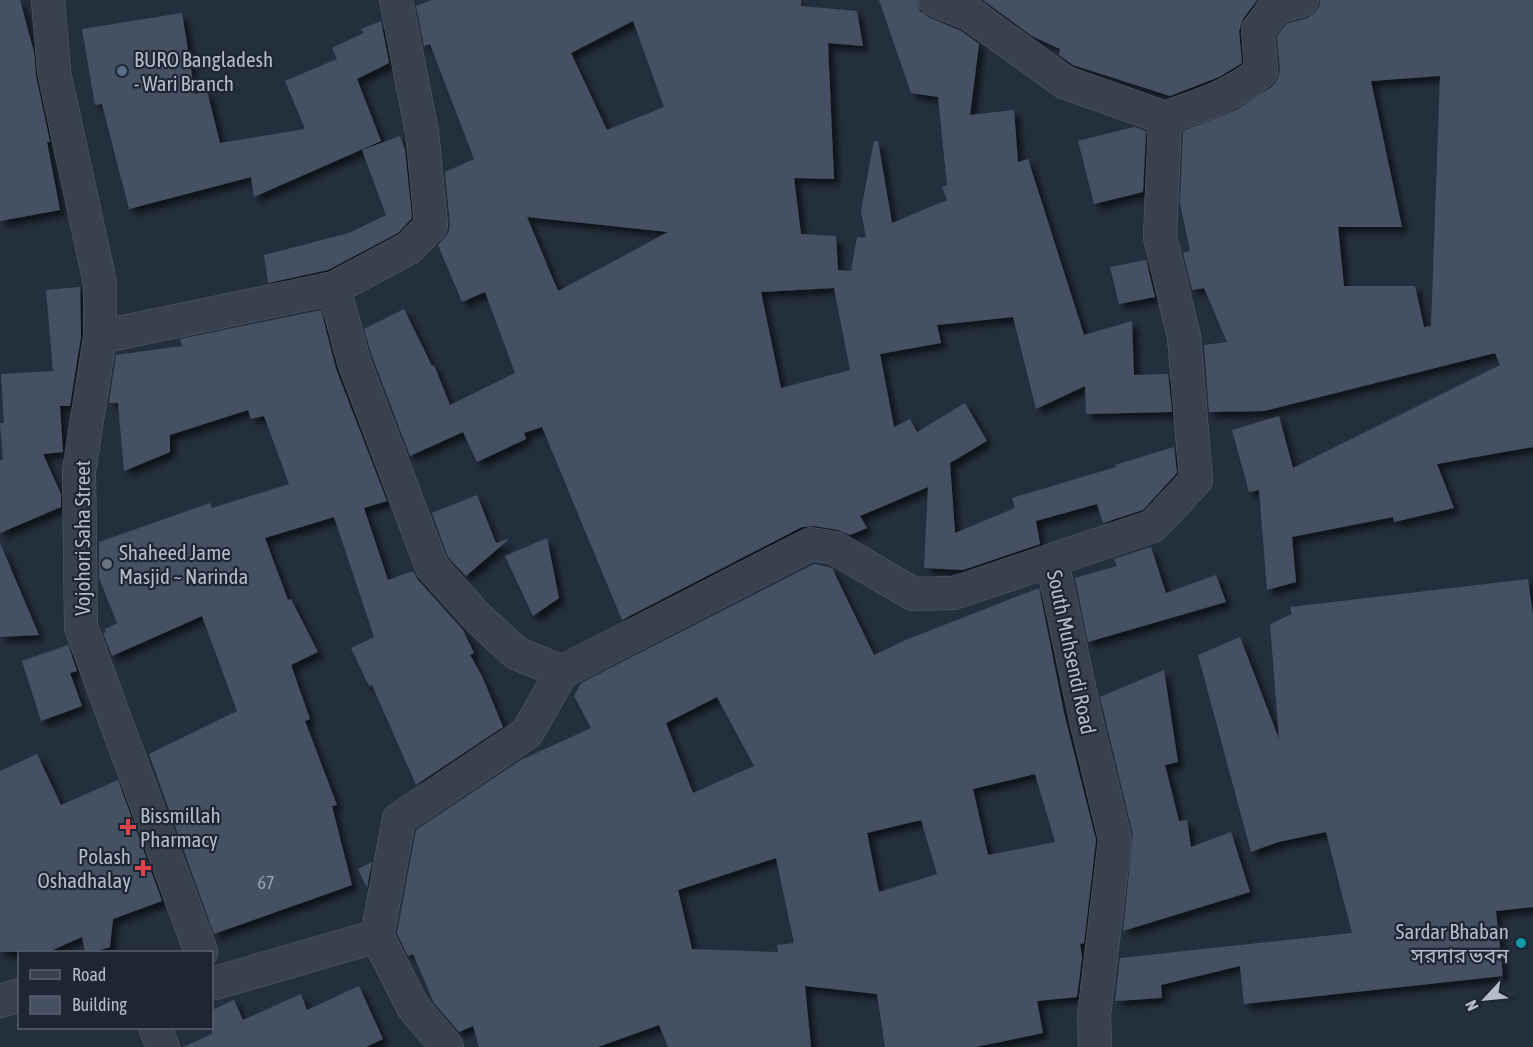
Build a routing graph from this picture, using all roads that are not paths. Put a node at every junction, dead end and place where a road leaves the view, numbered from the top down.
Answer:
1 (48, 0) edge
2 (396, 0) edge
3 (935, 0) edge
4 (1302, 0) edge
5 (1165, 118) junction
6 (334, 288) junction
7 (100, 337) junction
8 (1052, 561) junction
9 (562, 672) junction
10 (377, 936) junction
11 (201, 951) edge
12 (213, 981) edge
13 (18, 996) edge
14 (0, 1000) edge
15 (155, 1029) edge
16 (163, 1047) edge
17 (447, 1047) edge
18 (1095, 1047) edge

1 - 7 street, Vojohori Saha Street
2 - 6 street
3 - 5 street
4 - 5 street
5 - 8 street, South Muhsendi Road
6 - 7 street
6 - 9 street
7 - 11 street, Vojohori Saha Street
8 - 9 street
8 - 18 street, South Muhsendi Road
9 - 10 street
10 - 12 street
10 - 17 street
13 - 14 street
15 - 16 street

